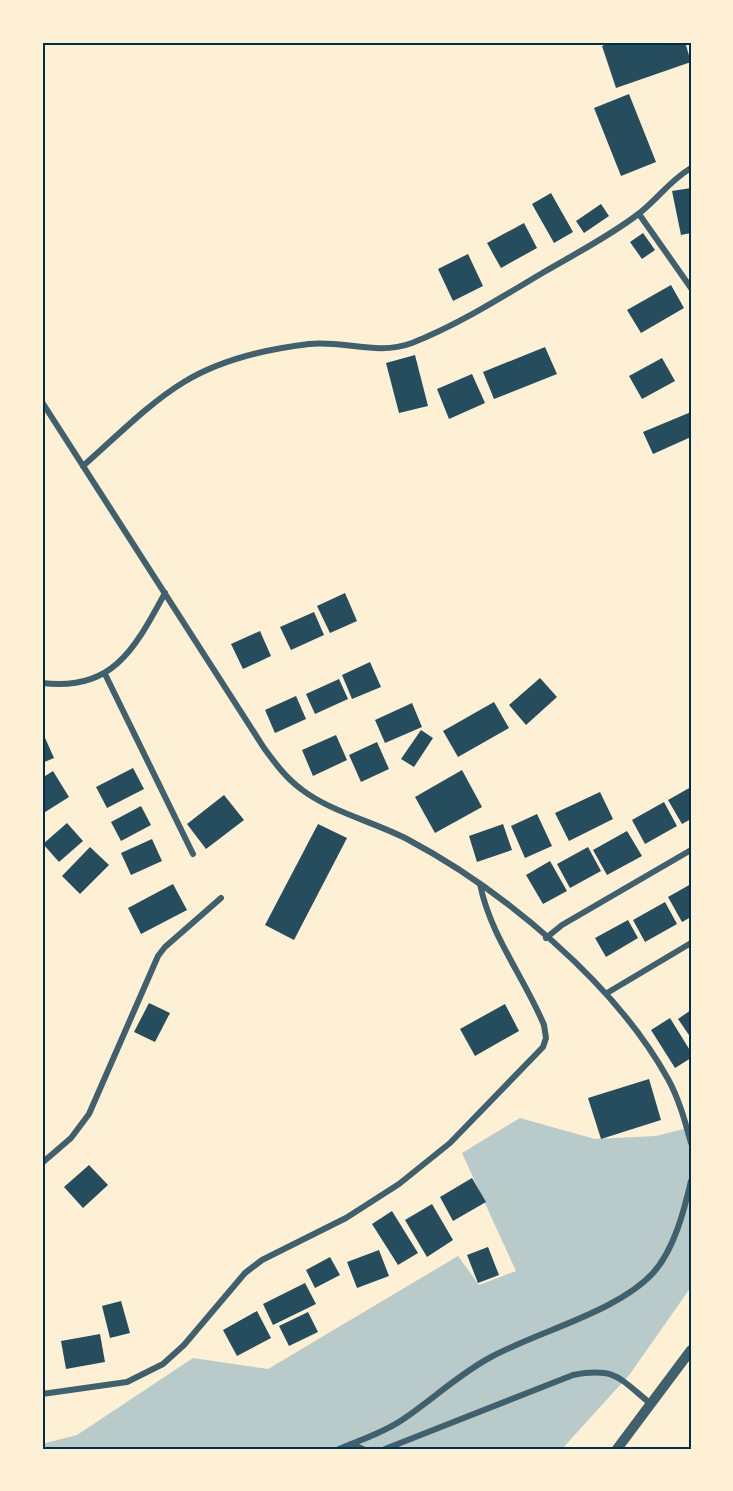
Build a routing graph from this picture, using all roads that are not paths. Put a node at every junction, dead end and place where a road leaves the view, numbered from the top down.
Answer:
1 (691, 168) edge
2 (639, 214) junction
3 (691, 288) edge
4 (42, 402) edge
5 (83, 466) junction
6 (165, 593) junction
7 (105, 674) junction
8 (42, 683) edge
9 (691, 850) edge
10 (193, 854) dead end
11 (480, 883) junction
12 (221, 898) dead end
13 (546, 938) junction
14 (691, 944) edge
15 (607, 993) junction
16 (691, 1143) edge
17 (42, 1163) edge
18 (691, 1181) edge
19 (691, 1350) edge
20 (42, 1394) edge
21 (651, 1404) junction
22 (351, 1444) junction
23 (339, 1449) edge
24 (363, 1449) edge
25 (385, 1449) edge
26 (616, 1449) edge

1 - 2 street
2 - 3 street
2 - 5 street
4 - 5 street
5 - 6 street
6 - 7 street
6 - 11 street
7 - 8 street
7 - 10 street
9 - 13 street
11 - 13 street
11 - 20 street
12 - 17 street
13 - 15 street
14 - 15 street
15 - 16 street
18 - 22 street
19 - 21 street
21 - 25 street
21 - 26 street
22 - 23 street
22 - 24 street

